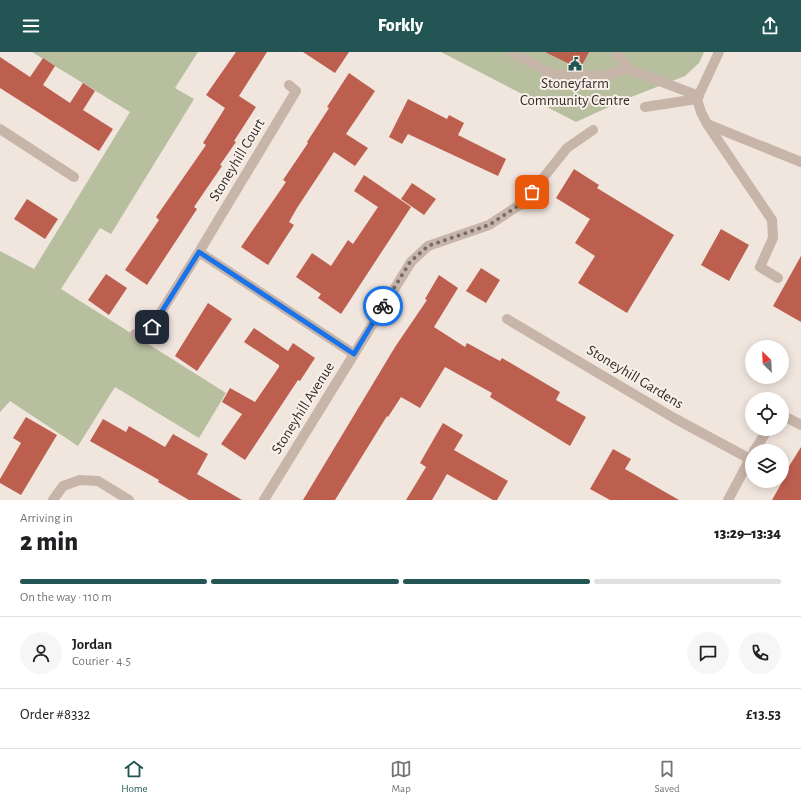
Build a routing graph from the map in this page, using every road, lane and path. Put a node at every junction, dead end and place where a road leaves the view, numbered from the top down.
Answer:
1 (512, 52) edge
2 (616, 52) edge
3 (719, 52) edge
4 (628, 69) junction
5 (289, 85) dead end
6 (698, 98) junction
7 (645, 107) dead end
8 (707, 124) junction
9 (0, 129) edge
10 (593, 130) dead end
11 (801, 162) edge
12 (74, 177) dead end
13 (199, 252) junction
14 (778, 278) dead end
15 (507, 319) dead end
16 (135, 334) dead end
17 (354, 354) junction
18 (789, 419) edge
19 (801, 425) edge
20 (745, 452) edge
21 (745, 468) edge
22 (54, 500) edge
23 (129, 500) edge
24 (264, 500) edge
25 (728, 500) edge

1 - 4 street
2 - 4 street
3 - 6 street
4 - 6 street
5 - 13 street, Stoneyhill Court
6 - 7 street
6 - 8 street
8 - 11 street
8 - 14 street
9 - 12 street
10 - 17 street, Stoneyhill Avenue
13 - 16 street, Stoneyhill Court
13 - 17 street
15 - 20 street, Stoneyhill Gardens
17 - 24 street, Stoneyhill Avenue
18 - 19 street
21 - 25 street
22 - 23 street

